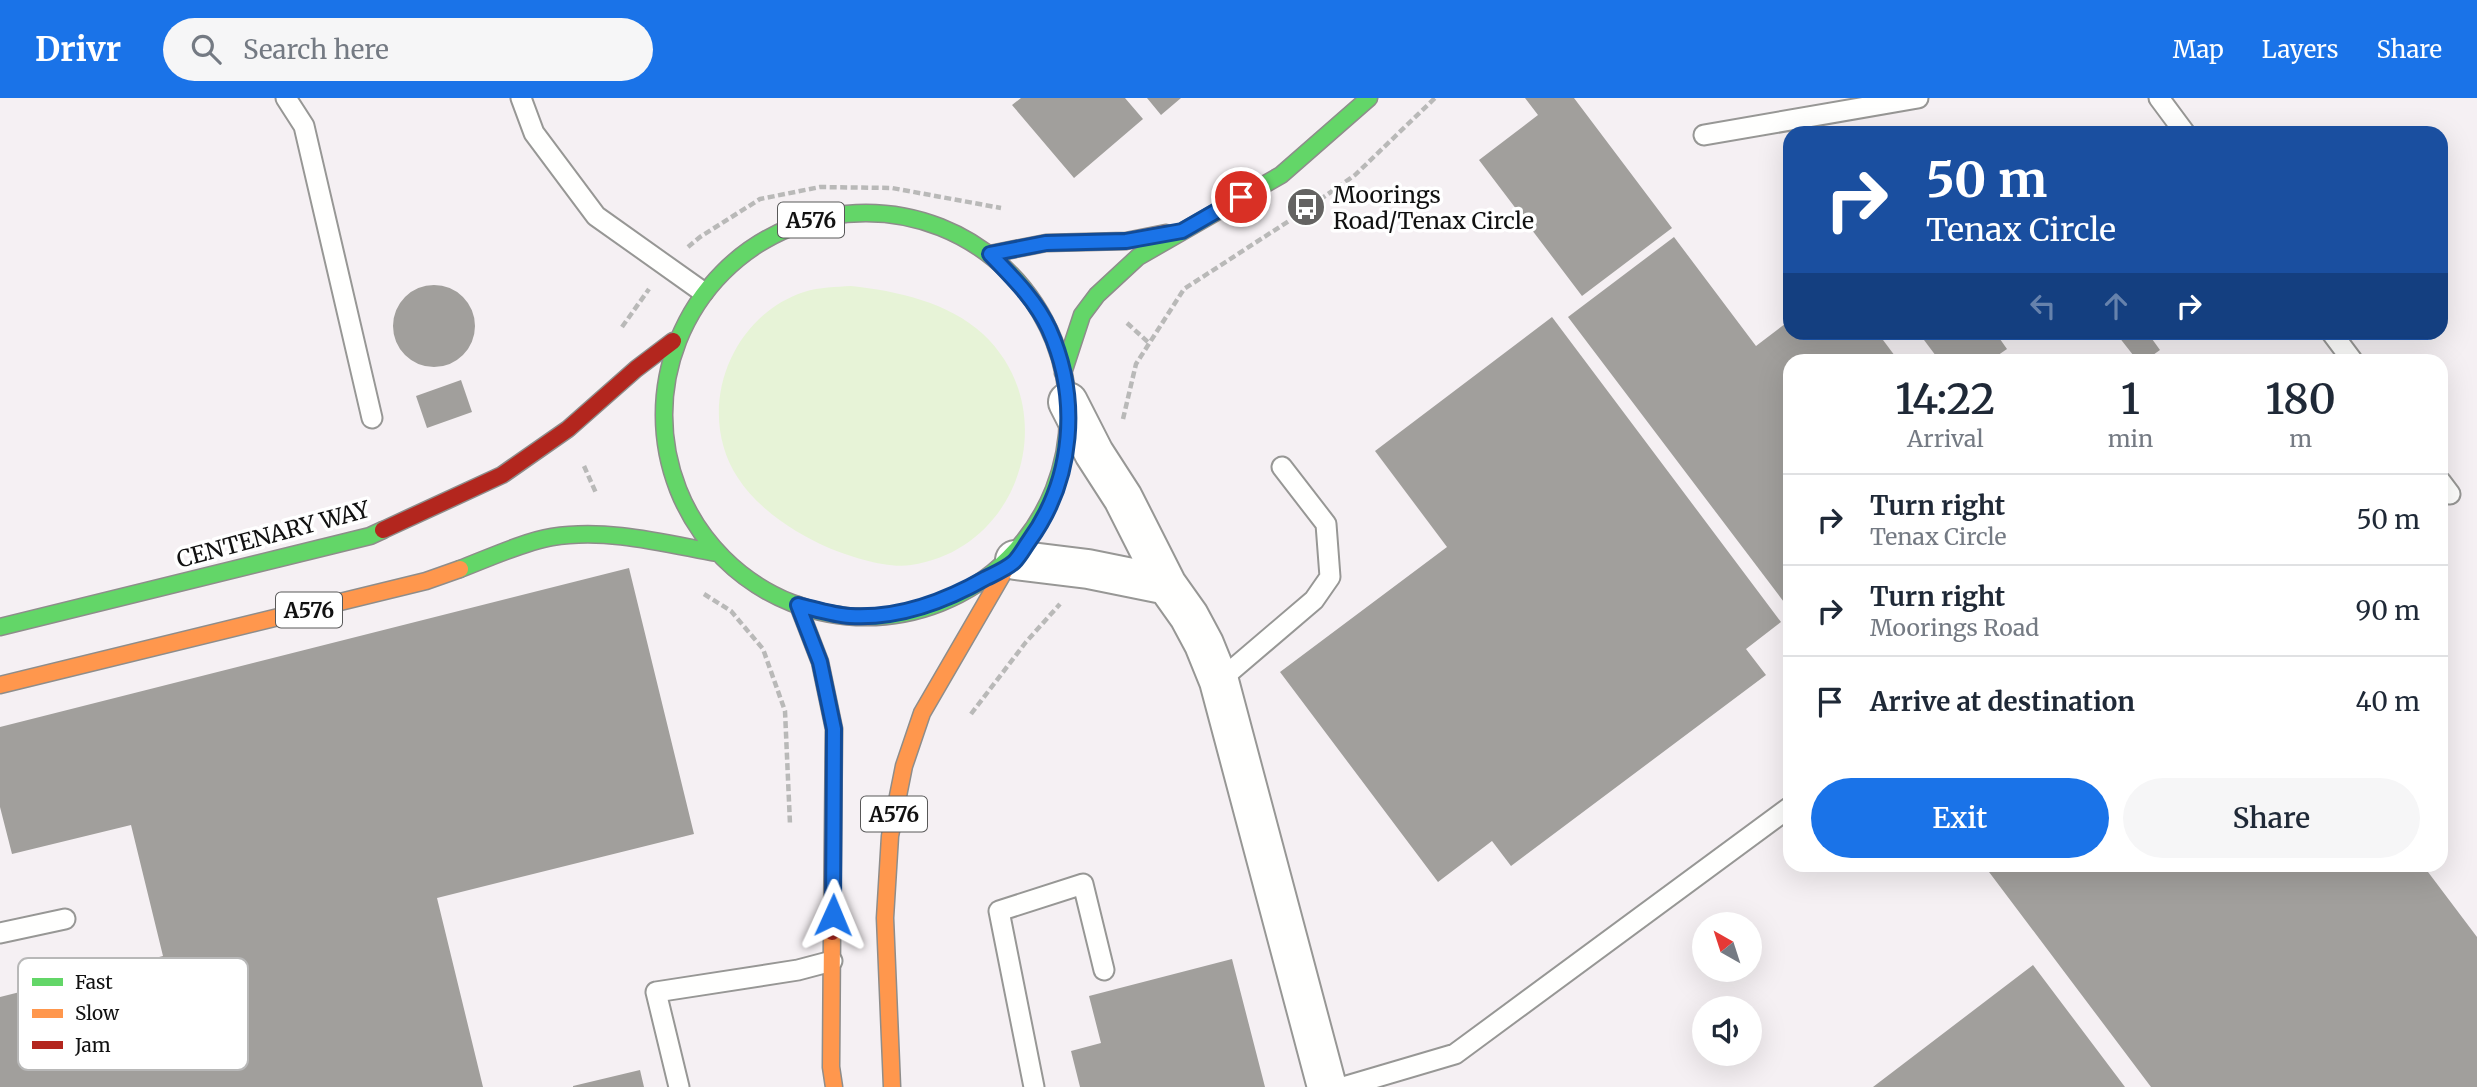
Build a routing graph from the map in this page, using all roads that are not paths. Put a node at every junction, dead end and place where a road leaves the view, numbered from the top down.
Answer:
1 (286, 98) edge
2 (521, 98) edge
3 (1369, 98) edge
4 (1918, 98) edge
5 (2159, 98) edge
6 (2180, 126) edge
7 (1704, 135) dead end
8 (1182, 231) junction
9 (990, 254) junction
10 (703, 292) junction
11 (673, 341) junction
12 (1066, 388) junction
13 (372, 418) dead end
14 (1282, 467) dead end
15 (717, 553) junction
16 (1011, 564) junction
17 (1167, 585) junction
18 (798, 605) junction
19 (0, 627) edge
20 (1219, 681) junction
21 (0, 685) edge
22 (1783, 812) edge
23 (65, 919) dead end
24 (0, 933) edge
25 (832, 961) junction
26 (1104, 970) dead end
27 (679, 1087) edge
28 (834, 1087) edge
29 (892, 1087) edge
30 (1034, 1087) edge
31 (1327, 1087) edge
32 (1343, 1087) edge

1 - 13 lane
2 - 10 lane
3 - 8 main road
4 - 7 lane
5 - 6 lane
8 - 9 main road
8 - 12 main road
9 - 10 main road, A576
9 - 12 main road, A576
10 - 11 main road, A576
11 - 15 main road, A576
11 - 19 main road, CENTENARY WAY / A576
12 - 16 main road, A576
12 - 17 street
14 - 20 lane
15 - 18 main road, A576
15 - 21 main road, A576
16 - 17 street
16 - 18 main road, A576
16 - 29 main road, A576
17 - 20 street
18 - 25 main road, A576
20 - 31 street
22 - 32 lane
23 - 24 lane
25 - 27 lane
25 - 28 main road, A576
26 - 30 lane

